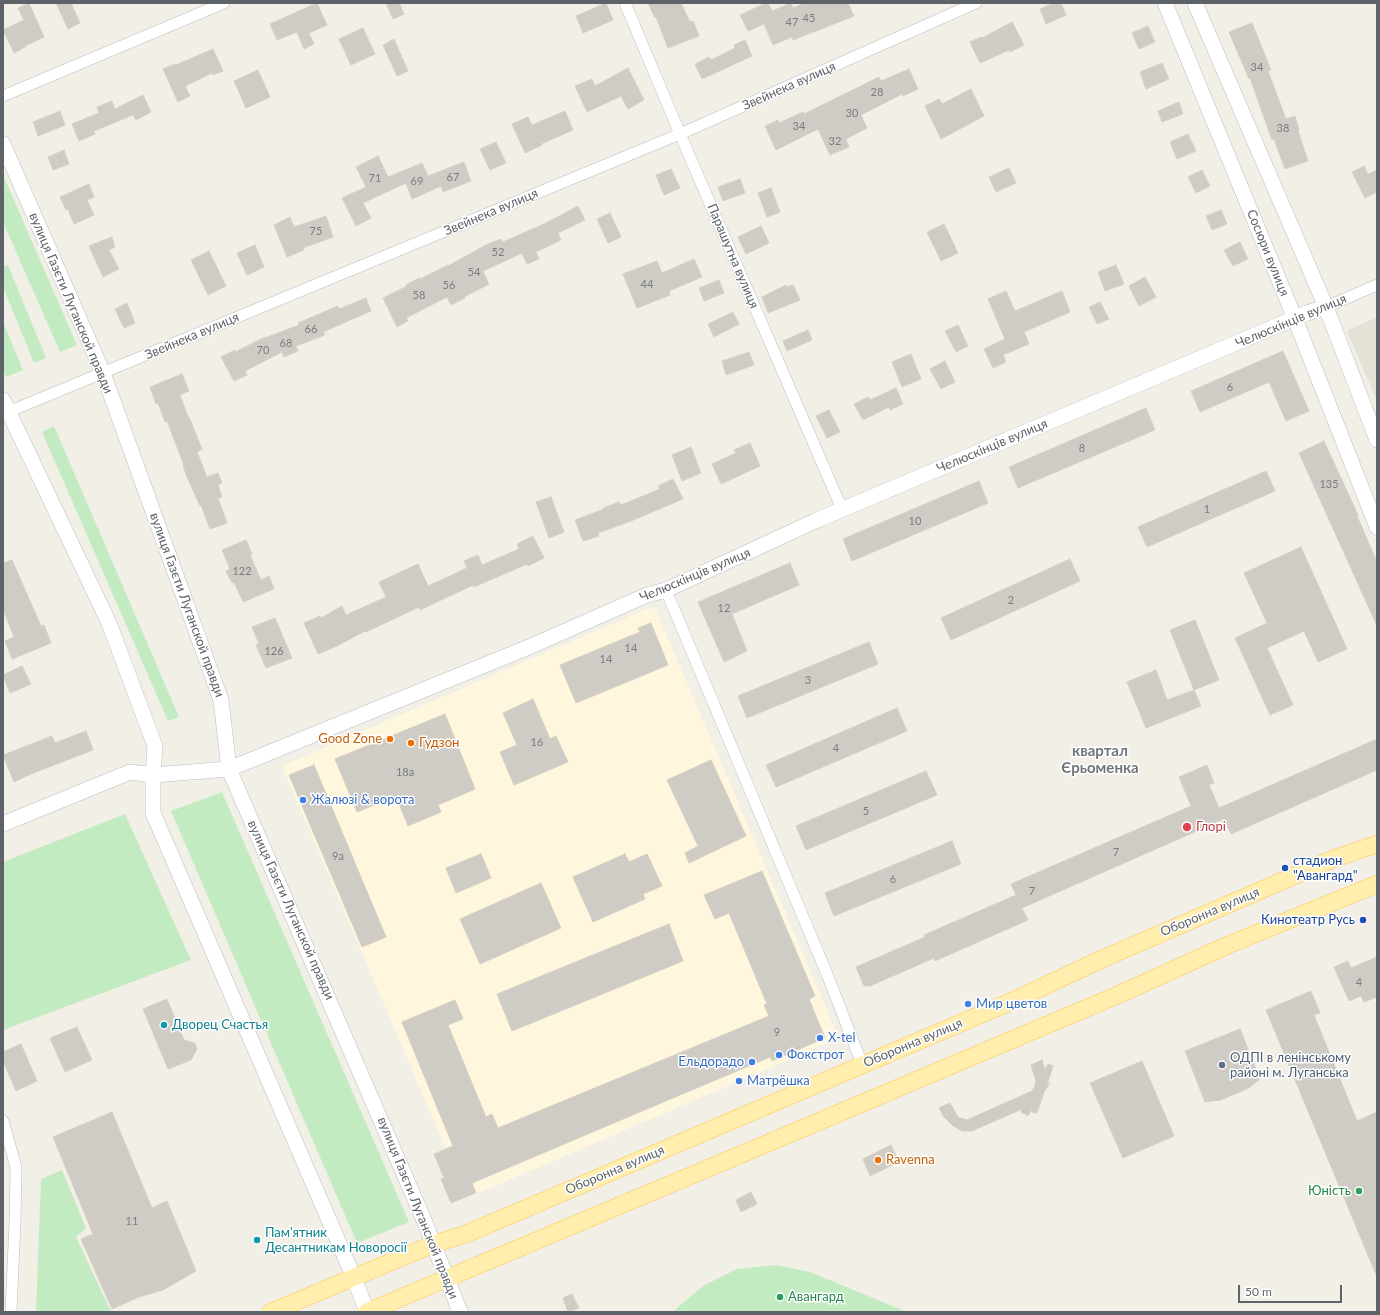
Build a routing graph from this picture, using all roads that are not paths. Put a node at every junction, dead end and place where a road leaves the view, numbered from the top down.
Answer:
1 (224, 3) edge
2 (625, 3) edge
3 (976, 3) edge
4 (1164, 3) edge
5 (1195, 3) edge
6 (3, 96) edge
7 (680, 134) junction
8 (3, 144) edge
9 (1377, 285) edge
10 (1326, 307) junction
11 (1295, 320) junction
12 (103, 373) junction
13 (5, 409) edge
14 (1377, 440) edge
15 (842, 509) junction
16 (1377, 527) edge
17 (666, 590) junction
18 (229, 770) junction
19 (152, 775) junction
20 (3, 824) edge
21 (1377, 844) edge
22 (1377, 884) edge
23 (862, 1064) junction
24 (3, 1121) edge
25 (434, 1244) junction
26 (354, 1278) junction
27 (448, 1278) junction
28 (11, 1312) edge
29 (271, 1312) edge
30 (367, 1312) edge
31 (460, 1312) edge

1 - 6 street
2 - 7 street, Парашутна вулиця
3 - 7 street, Звейнека вулиця
4 - 11 street, Сосюри вулиця
5 - 10 street
7 - 12 street, Звейнека вулиця
7 - 15 street, Парашутна вулиця
8 - 12 street, вулиця Газєти Луганской правди
9 - 10 street, Челюскінців вулиця
10 - 11 street, Челюскінців вулиця
10 - 14 street
11 - 15 street, Челюскінців вулиця
11 - 16 street, Сосюри вулиця
12 - 13 street, Звейнека вулиця
12 - 18 street, вулиця Газєти Луганской правди
13 - 19 street
15 - 17 street, Челюскінців вулиця
17 - 18 street, Челюскінців вулиця
17 - 23 street
18 - 19 street, Челюскінців вулиця
18 - 25 street, вулиця Газєти Луганской правди
19 - 20 street, Челюскінців вулиця
19 - 26 street
21 - 23 main road, Оборонна вулиця
22 - 27 main road
23 - 25 main road, Оборонна вулиця
24 - 28 street
25 - 26 main road, Оборонна вулиця
25 - 27 street, вулиця Газєти Луганской правди
26 - 29 main road, Оборонна вулиця
26 - 30 street
27 - 30 main road
27 - 31 street, вулиця Газєти Луганской правди

